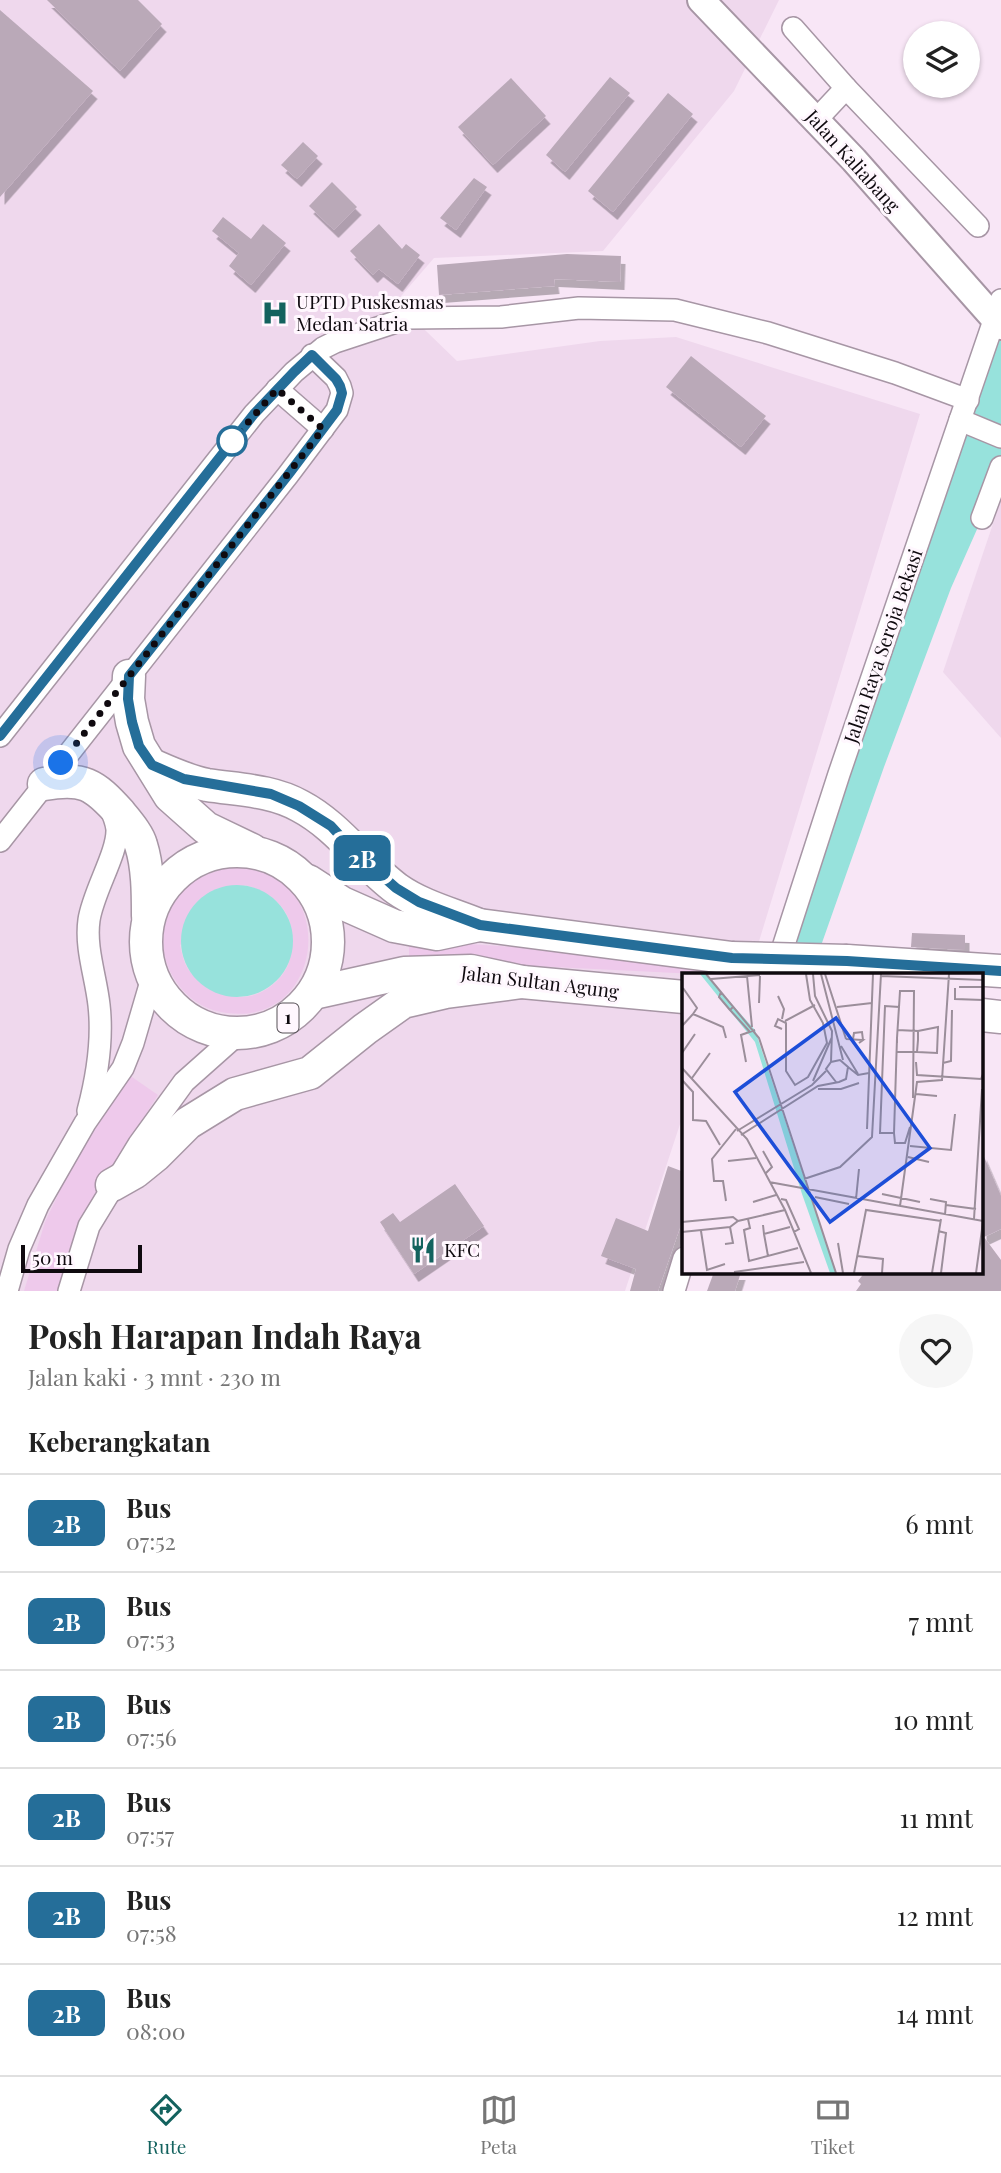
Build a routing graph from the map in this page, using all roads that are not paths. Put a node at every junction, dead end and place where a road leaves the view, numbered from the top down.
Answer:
1 (701, 0) edge
2 (793, 28) dead end
3 (846, 88) junction
4 (816, 120) junction
5 (978, 226) dead end
6 (999, 315) edge
7 (312, 355) junction
8 (277, 389) junction
9 (968, 400) junction
10 (963, 421) junction
11 (323, 429) junction
12 (997, 434) edge
13 (1001, 467) edge
14 (982, 518) dead end
15 (129, 676) junction
16 (0, 736) edge
17 (152, 765) junction
18 (44, 785) junction
19 (102, 793) junction
20 (0, 841) edge
21 (258, 853) junction
22 (304, 878) junction
23 (148, 918) junction
24 (480, 925) junction
25 (1001, 971) edge
26 (774, 973) edge
27 (152, 978) junction
28 (522, 982) junction
29 (314, 993) junction
30 (682, 997) edge
31 (238, 1034) junction
32 (85, 1123) junction
33 (112, 1185) junction
34 (682, 1265) edge
35 (7, 1291) edge
36 (69, 1291) edge
37 (674, 1291) edge

1 - 4 main road, Jalan Kaliabang
2 - 3 street
3 - 4 street
3 - 5 street
4 - 6 main road, Jalan Kaliabang
6 - 9 street, Jalan Raya Seroja Bekasi
7 - 8 street
7 - 9 street
7 - 11 street
8 - 11 street
8 - 16 street
9 - 10 street, Jalan Raya Seroja Bekasi
10 - 12 street
10 - 26 street, Jalan Raya Seroja Bekasi
11 - 15 street
13 - 14 street
15 - 17 highway
15 - 18 street
17 - 21 highway
17 - 24 highway
18 - 19 highway
18 - 20 street
19 - 23 highway
19 - 32 street
21 - 22 highway, 1
21 - 23 highway, 1
22 - 24 highway, 1
22 - 29 highway, 1
23 - 27 highway, 1
24 - 25 highway, 1, bridge
27 - 31 highway, 1
27 - 32 street
28 - 29 highway, Jalan Sultan Agung / 1
28 - 30 highway, Jalan Sultan Agung / 1
28 - 33 highway
29 - 31 highway, 1
31 - 33 street
32 - 35 street
33 - 36 street
34 - 37 street

